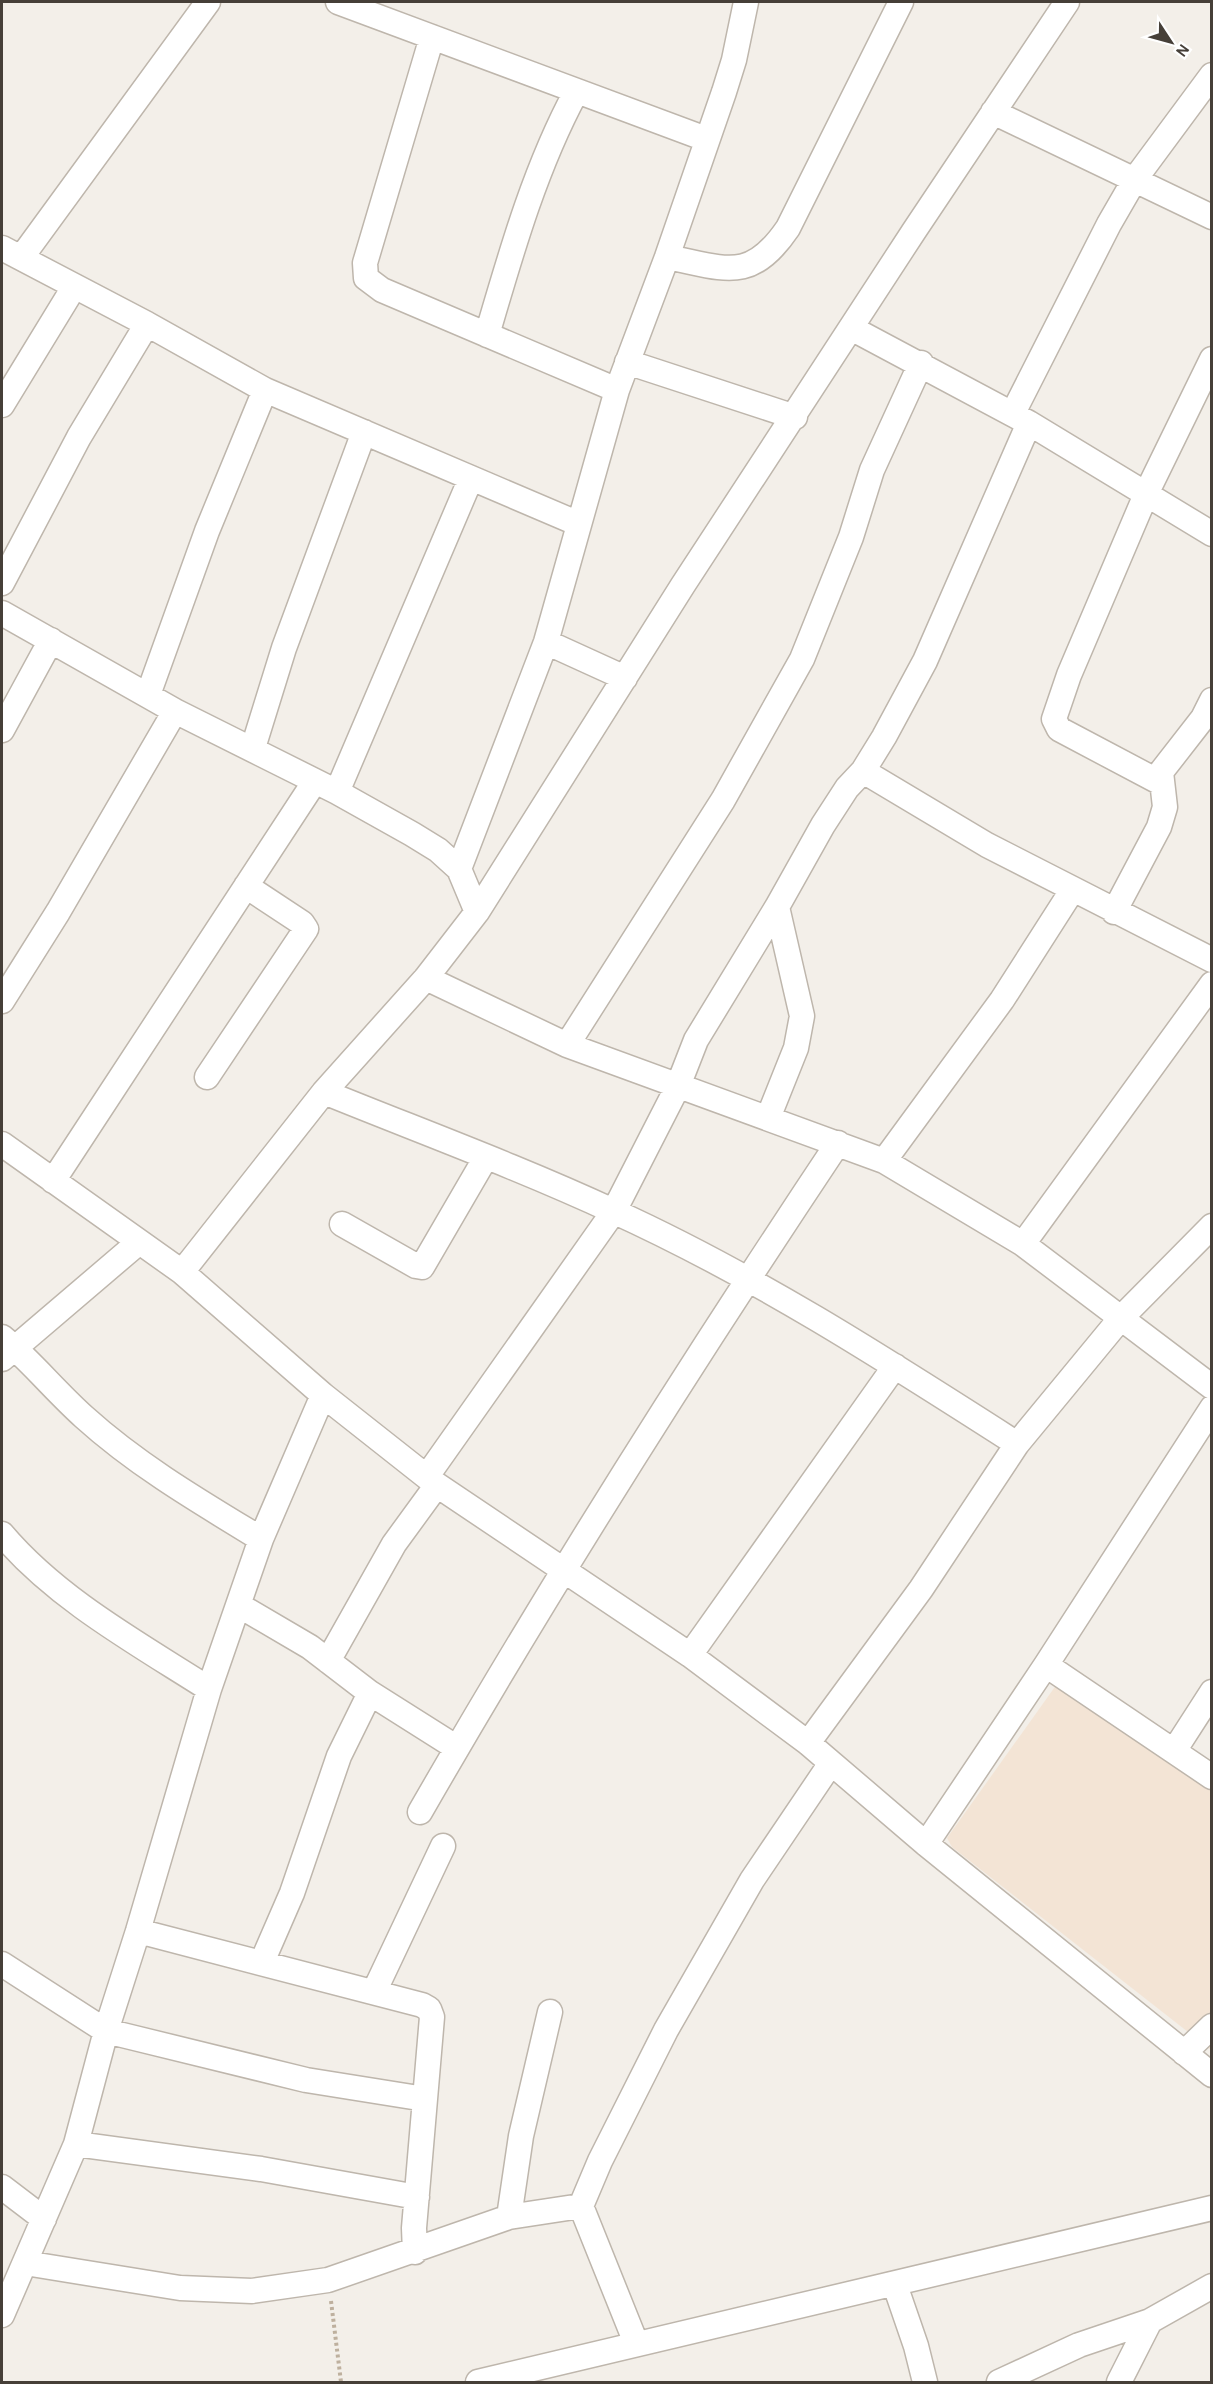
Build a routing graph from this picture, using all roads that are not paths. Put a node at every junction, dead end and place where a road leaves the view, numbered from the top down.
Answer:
1 (208, 2) edge
2 (338, 2) edge
3 (901, 2) edge
4 (1067, 2) edge
5 (740, 4) edge
6 (432, 37) junction
7 (1211, 78) edge
8 (576, 92) junction
9 (993, 112) junction
10 (706, 139) junction
11 (1135, 179) junction
12 (1212, 217) edge
13 (11, 253) edge
14 (667, 257) junction
15 (74, 287) junction
16 (147, 324) junction
17 (851, 328) junction
18 (487, 335) junction
19 (1212, 359) edge
20 (627, 362) junction
21 (921, 363) junction
22 (264, 390) junction
23 (617, 390) junction
24 (2, 405) edge
25 (795, 417) junction
26 (1021, 418) junction
27 (364, 432) junction
28 (471, 478) junction
29 (1147, 492) junction
30 (579, 524) junction
31 (1212, 534) edge
32 (2, 583) edge
33 (2, 613) edge
34 (51, 640) junction
35 (546, 642) junction
36 (625, 678) junction
37 (148, 695) junction
38 (1212, 700) edge
39 (175, 711) junction
40 (2, 730) edge
41 (253, 748) junction
42 (863, 771) junction
43 (315, 781) junction
44 (1161, 783) junction
45 (337, 792) junction
46 (459, 869) junction
47 (246, 886) junction
48 (1073, 889) junction
49 (777, 907) junction
50 (477, 912) junction
51 (1114, 912) junction
52 (1212, 960) edge
53 (426, 978) junction
54 (1212, 984) edge
55 (2, 1001) edge
56 (567, 1045) junction
57 (207, 1077) dead end
58 (678, 1086) junction
59 (324, 1092) junction
60 (768, 1118) junction
61 (838, 1143) junction
62 (2, 1144) edge
63 (486, 1157) junction
64 (884, 1161) junction
65 (53, 1181) junction
66 (614, 1211) junction
67 (342, 1224) dead end
68 (1212, 1226) edge
69 (138, 1243) junction
70 (1023, 1244) junction
71 (182, 1272) junction
72 (747, 1280) junction
73 (1120, 1319) junction
74 (6, 1348) edge
75 (895, 1366) junction
76 (1212, 1387) edge
77 (323, 1395) junction
78 (1212, 1408) edge
79 (1017, 1444) junction
80 (432, 1480) junction
81 (2, 1534) edge
82 (261, 1539) junction
83 (562, 1572) junction
84 (240, 1606) junction
85 (690, 1655) junction
86 (328, 1661) junction
87 (1046, 1665) junction
88 (209, 1689) junction
89 (1212, 1692) edge
90 (370, 1693) junction
91 (808, 1743) junction
92 (457, 1748) junction
93 (1174, 1751) junction
94 (831, 1763) junction
95 (1212, 1776) edge
96 (420, 1812) dead end
97 (926, 1844) junction
98 (443, 1846) dead end
99 (138, 1932) junction
100 (262, 1962) junction
101 (2, 1964) edge
102 (374, 1992) junction
103 (550, 2012) dead end
104 (1212, 2026) edge
105 (106, 2031) junction
106 (1184, 2053) junction
107 (1212, 2075) edge
108 (425, 2099) junction
109 (76, 2144) junction
110 (2, 2187) edge
111 (417, 2197) junction
112 (581, 2206) junction
113 (1212, 2208) edge
114 (510, 2217) junction
115 (44, 2219) junction
116 (415, 2252) junction
117 (25, 2263) junction
118 (895, 2285) junction
119 (1212, 2286) edge
120 (4, 2299) edge
121 (1150, 2321) junction
122 (636, 2343) junction
123 (478, 2382) edge
124 (925, 2382) edge
125 (999, 2382) edge
126 (1119, 2382) edge

1 - 13 street
2 - 6 street
3 - 14 street
4 - 9 street
5 - 10 street
6 - 8 street
6 - 18 street
7 - 11 street
8 - 10 street
8 - 18 street
9 - 11 street
9 - 17 street
10 - 14 street
11 - 12 street
11 - 26 street
13 - 15 street
14 - 20 street
15 - 16 street
15 - 24 street
16 - 22 street
16 - 32 street
17 - 21 street
17 - 25 street
18 - 23 street
19 - 29 street
20 - 23 street
20 - 25 street
21 - 26 street
21 - 56 street
22 - 27 street
22 - 37 street
23 - 30 street
25 - 36 street
26 - 29 street
26 - 42 street
27 - 28 street
27 - 41 street
28 - 30 street
28 - 45 street
29 - 31 street
29 - 44 street
30 - 35 street
33 - 34 street
34 - 37 street
34 - 40 street
35 - 36 street
35 - 46 street
36 - 50 street
37 - 39 street
38 - 44 street
39 - 41 street
39 - 55 street
41 - 43 street
42 - 48 street
42 - 49 street
43 - 45 street
43 - 47 street
44 - 51 street
45 - 46 street
46 - 50 street
47 - 57 street
47 - 65 street
48 - 51 street
48 - 64 street
49 - 58 street
49 - 60 street
50 - 53 street
51 - 52 street
53 - 56 street
53 - 59 street
54 - 70 street
56 - 58 street
58 - 60 street
58 - 66 street
59 - 63 street
59 - 71 street
60 - 61 street
61 - 64 street
61 - 72 street
62 - 65 street
63 - 66 street
63 - 67 street
64 - 70 street
65 - 69 street
66 - 72 street
66 - 80 street
68 - 73 street
69 - 71 street
69 - 74 street
70 - 73 street
71 - 77 street
72 - 75 street
72 - 83 street
73 - 76 street
73 - 79 street
74 - 82 street
75 - 79 street
75 - 85 street
77 - 80 street
77 - 82 street
78 - 87 street
79 - 91 street
80 - 83 street
80 - 86 street
81 - 88 street
82 - 84 street
83 - 85 street
83 - 92 street
84 - 86 street
84 - 88 street
85 - 91 street
86 - 90 street
87 - 93 street
87 - 97 street
88 - 99 street
89 - 93 street
90 - 92 street
90 - 100 street
91 - 94 street
92 - 96 street
93 - 95 street
94 - 97 street
94 - 112 street
97 - 106 street
98 - 102 street
99 - 100 street
99 - 105 street
100 - 102 street
101 - 105 street
102 - 108 street
103 - 114 street
104 - 106 street
105 - 108 street
105 - 109 street
106 - 107 street
108 - 111 street
109 - 111 street
109 - 115 street
110 - 115 street
111 - 116 street
112 - 114 street
112 - 122 street
113 - 118 street
114 - 116 street
115 - 117 street
116 - 117 street
117 - 120 street
118 - 122 street
118 - 124 street
119 - 121 street
121 - 125 street
121 - 126 street
122 - 123 street

